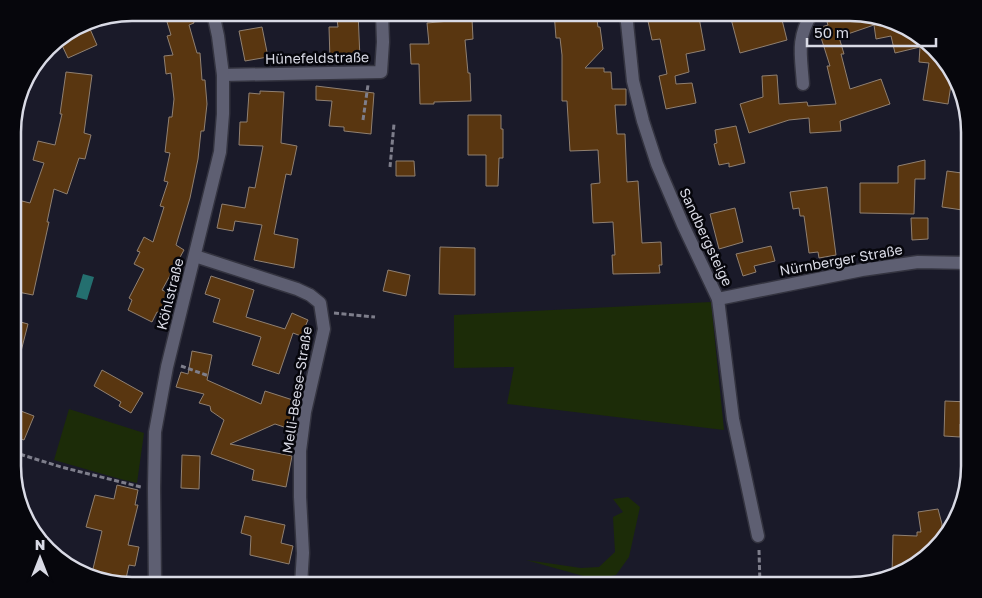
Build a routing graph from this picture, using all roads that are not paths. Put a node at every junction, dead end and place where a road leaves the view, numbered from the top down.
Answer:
1 (214, 21) edge
2 (382, 21) edge
3 (627, 21) edge
4 (807, 21) edge
5 (223, 74) junction
6 (803, 84) dead end
7 (195, 256) junction
8 (961, 263) edge
9 (718, 299) junction
10 (758, 536) road end
11 (155, 577) edge
12 (301, 577) edge

1 - 5 street, Köhlstraße
2 - 5 street, Hünefeldstraße
3 - 9 street, Sandbergsteige
4 - 6 street
5 - 7 street, Köhlstraße
7 - 11 street, Köhlstraße
7 - 12 street, Melli-Beese-Straße
8 - 9 street, Nürnberger Straße
9 - 10 street, Sandbergsteige

